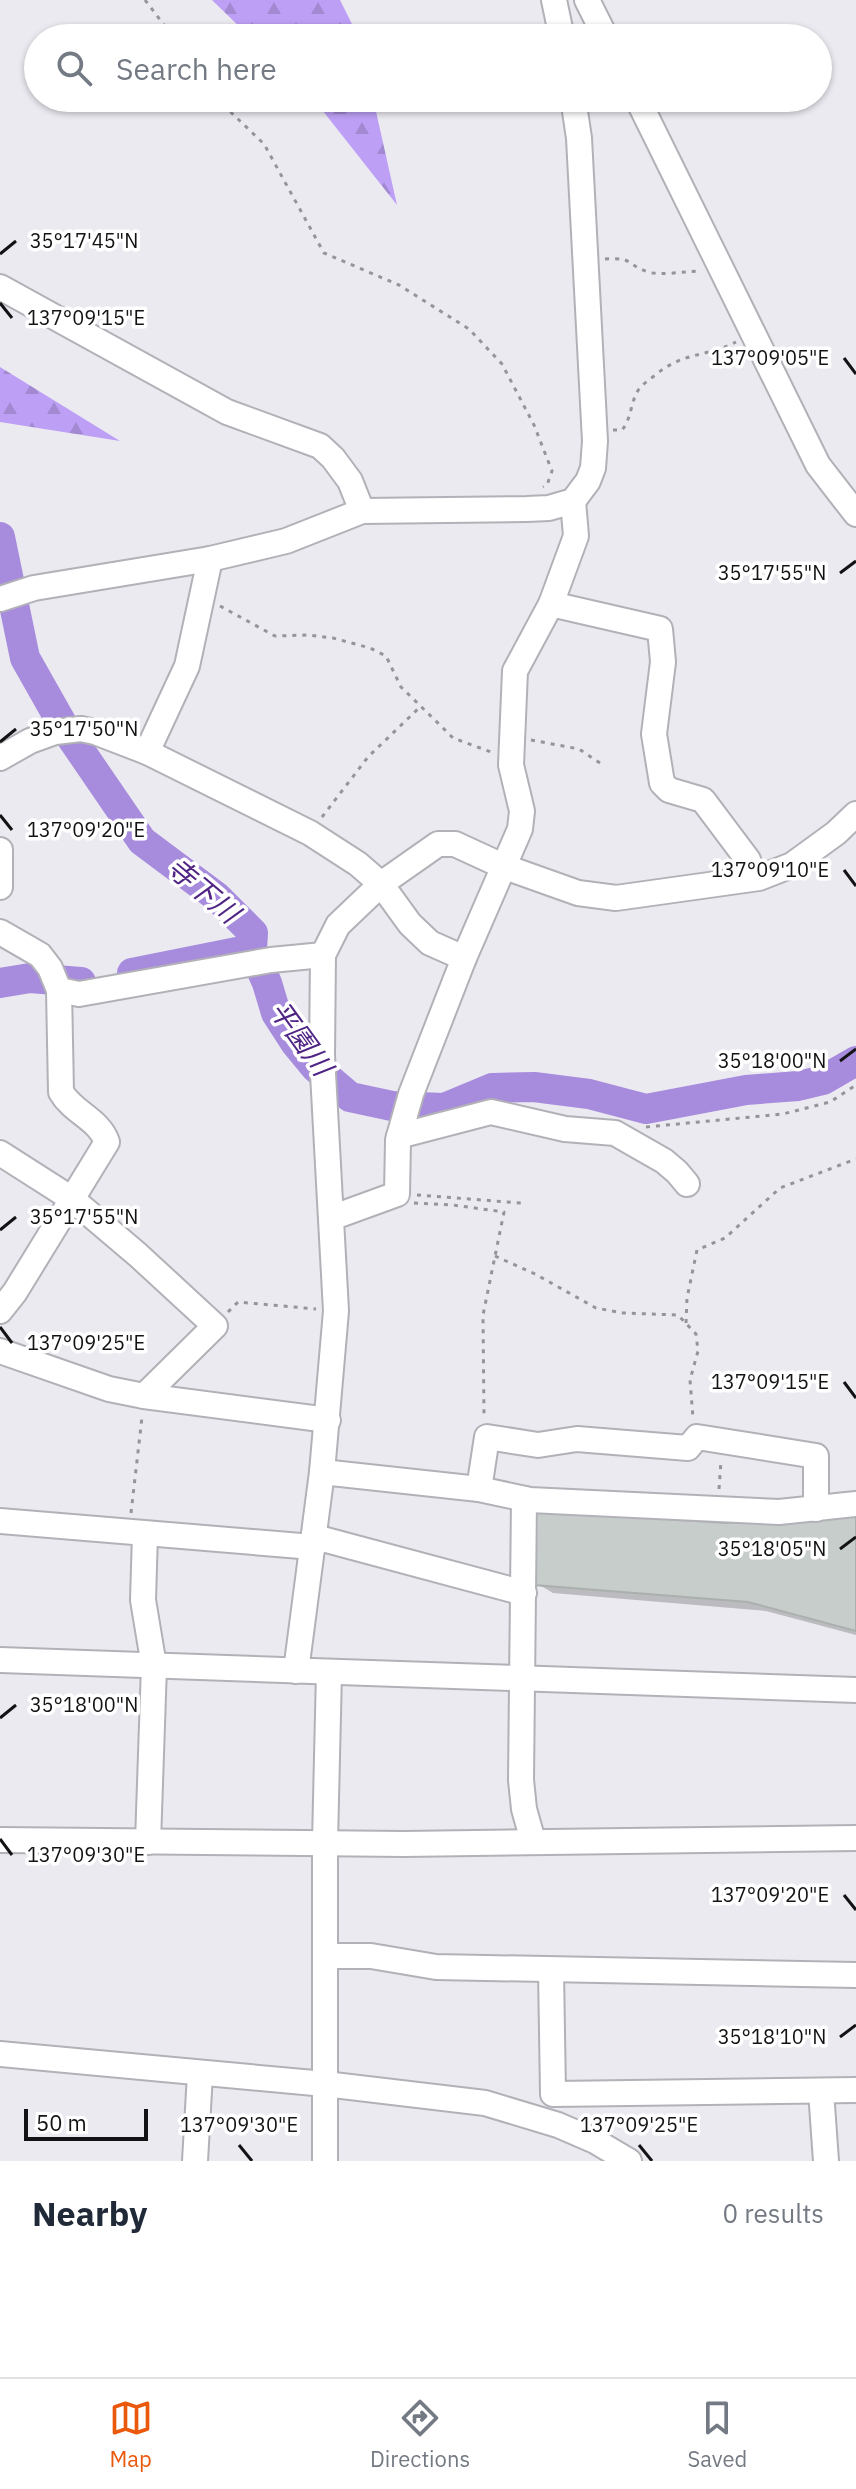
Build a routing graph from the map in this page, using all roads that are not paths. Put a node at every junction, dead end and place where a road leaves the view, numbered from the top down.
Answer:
1 (554, 0) edge
2 (587, 0) edge
3 (559, 24) edge
4 (599, 24) edge
5 (575, 112) edge
6 (644, 112) edge
7 (0, 287) edge
8 (818, 465) junction
9 (856, 486) edge
10 (573, 501) junction
11 (362, 511) junction
12 (856, 514) edge
13 (210, 559) junction
14 (0, 599) edge
15 (551, 604) junction
16 (147, 752) junction
17 (0, 758) edge
18 (856, 814) edge
19 (0, 850) edge
20 (505, 867) junction
21 (755, 878) junction
22 (381, 884) junction
23 (0, 887) edge
24 (0, 932) edge
25 (323, 955) junction
26 (464, 958) junction
27 (55, 979) junction
28 (400, 1128) junction
29 (0, 1153) edge
30 (687, 1184) dead end
31 (72, 1199) junction
32 (331, 1218) junction
33 (0, 1311) edge
34 (0, 1351) edge
35 (144, 1396) junction
36 (328, 1420) junction
37 (322, 1472) junction
38 (479, 1489) junction
39 (524, 1499) junction
40 (856, 1504) edge
41 (816, 1509) junction
42 (0, 1521) edge
43 (137, 1533) junction
44 (314, 1542) junction
45 (524, 1593) junction
46 (0, 1660) edge
47 (154, 1666) junction
48 (296, 1671) junction
49 (329, 1672) junction
50 (523, 1678) junction
51 (856, 1690) edge
52 (856, 1838) edge
53 (0, 1840) edge
54 (533, 1841) junction
55 (148, 1842) junction
56 (325, 1842) junction
57 (326, 1956) junction
58 (551, 1970) junction
59 (856, 1975) edge
60 (0, 2054) edge
61 (200, 2074) junction
62 (325, 2084) junction
63 (856, 2090) edge
64 (821, 2091) junction
65 (195, 2161) edge
66 (325, 2161) edge
67 (629, 2161) edge
68 (826, 2161) edge

1 - 3 street
2 - 4 street
5 - 10 street
6 - 8 street
7 - 11 street
8 - 9 street
8 - 12 street
10 - 11 street
10 - 15 street
11 - 13 street
13 - 14 street
13 - 16 street
15 - 20 street
15 - 21 street
16 - 17 street
16 - 22 street
18 - 21 street
19 - 23 street
20 - 21 street
20 - 22 street
20 - 26 street
22 - 25 street
22 - 26 street
24 - 27 street
25 - 27 street
25 - 32 street
26 - 28 street
27 - 31 street
28 - 30 street
28 - 32 street
29 - 31 street
31 - 33 street
31 - 35 street
32 - 36 street
34 - 35 street
35 - 36 street
36 - 37 street
37 - 38 street
37 - 44 street
38 - 39 street
38 - 41 street
39 - 41 street
39 - 45 street
40 - 41 street
42 - 43 street
43 - 44 street
43 - 47 street
44 - 45 street
44 - 48 street
45 - 50 street
46 - 47 street
47 - 48 street
47 - 55 street
48 - 49 street
49 - 50 street
49 - 56 street
50 - 51 street
50 - 54 street
52 - 54 street
53 - 55 street
54 - 56 street
55 - 56 street
56 - 57 street
57 - 58 street
57 - 62 street
58 - 59 street
58 - 64 street
60 - 61 street
61 - 62 street
61 - 65 street
62 - 66 street
62 - 67 street
63 - 64 street
64 - 68 street

